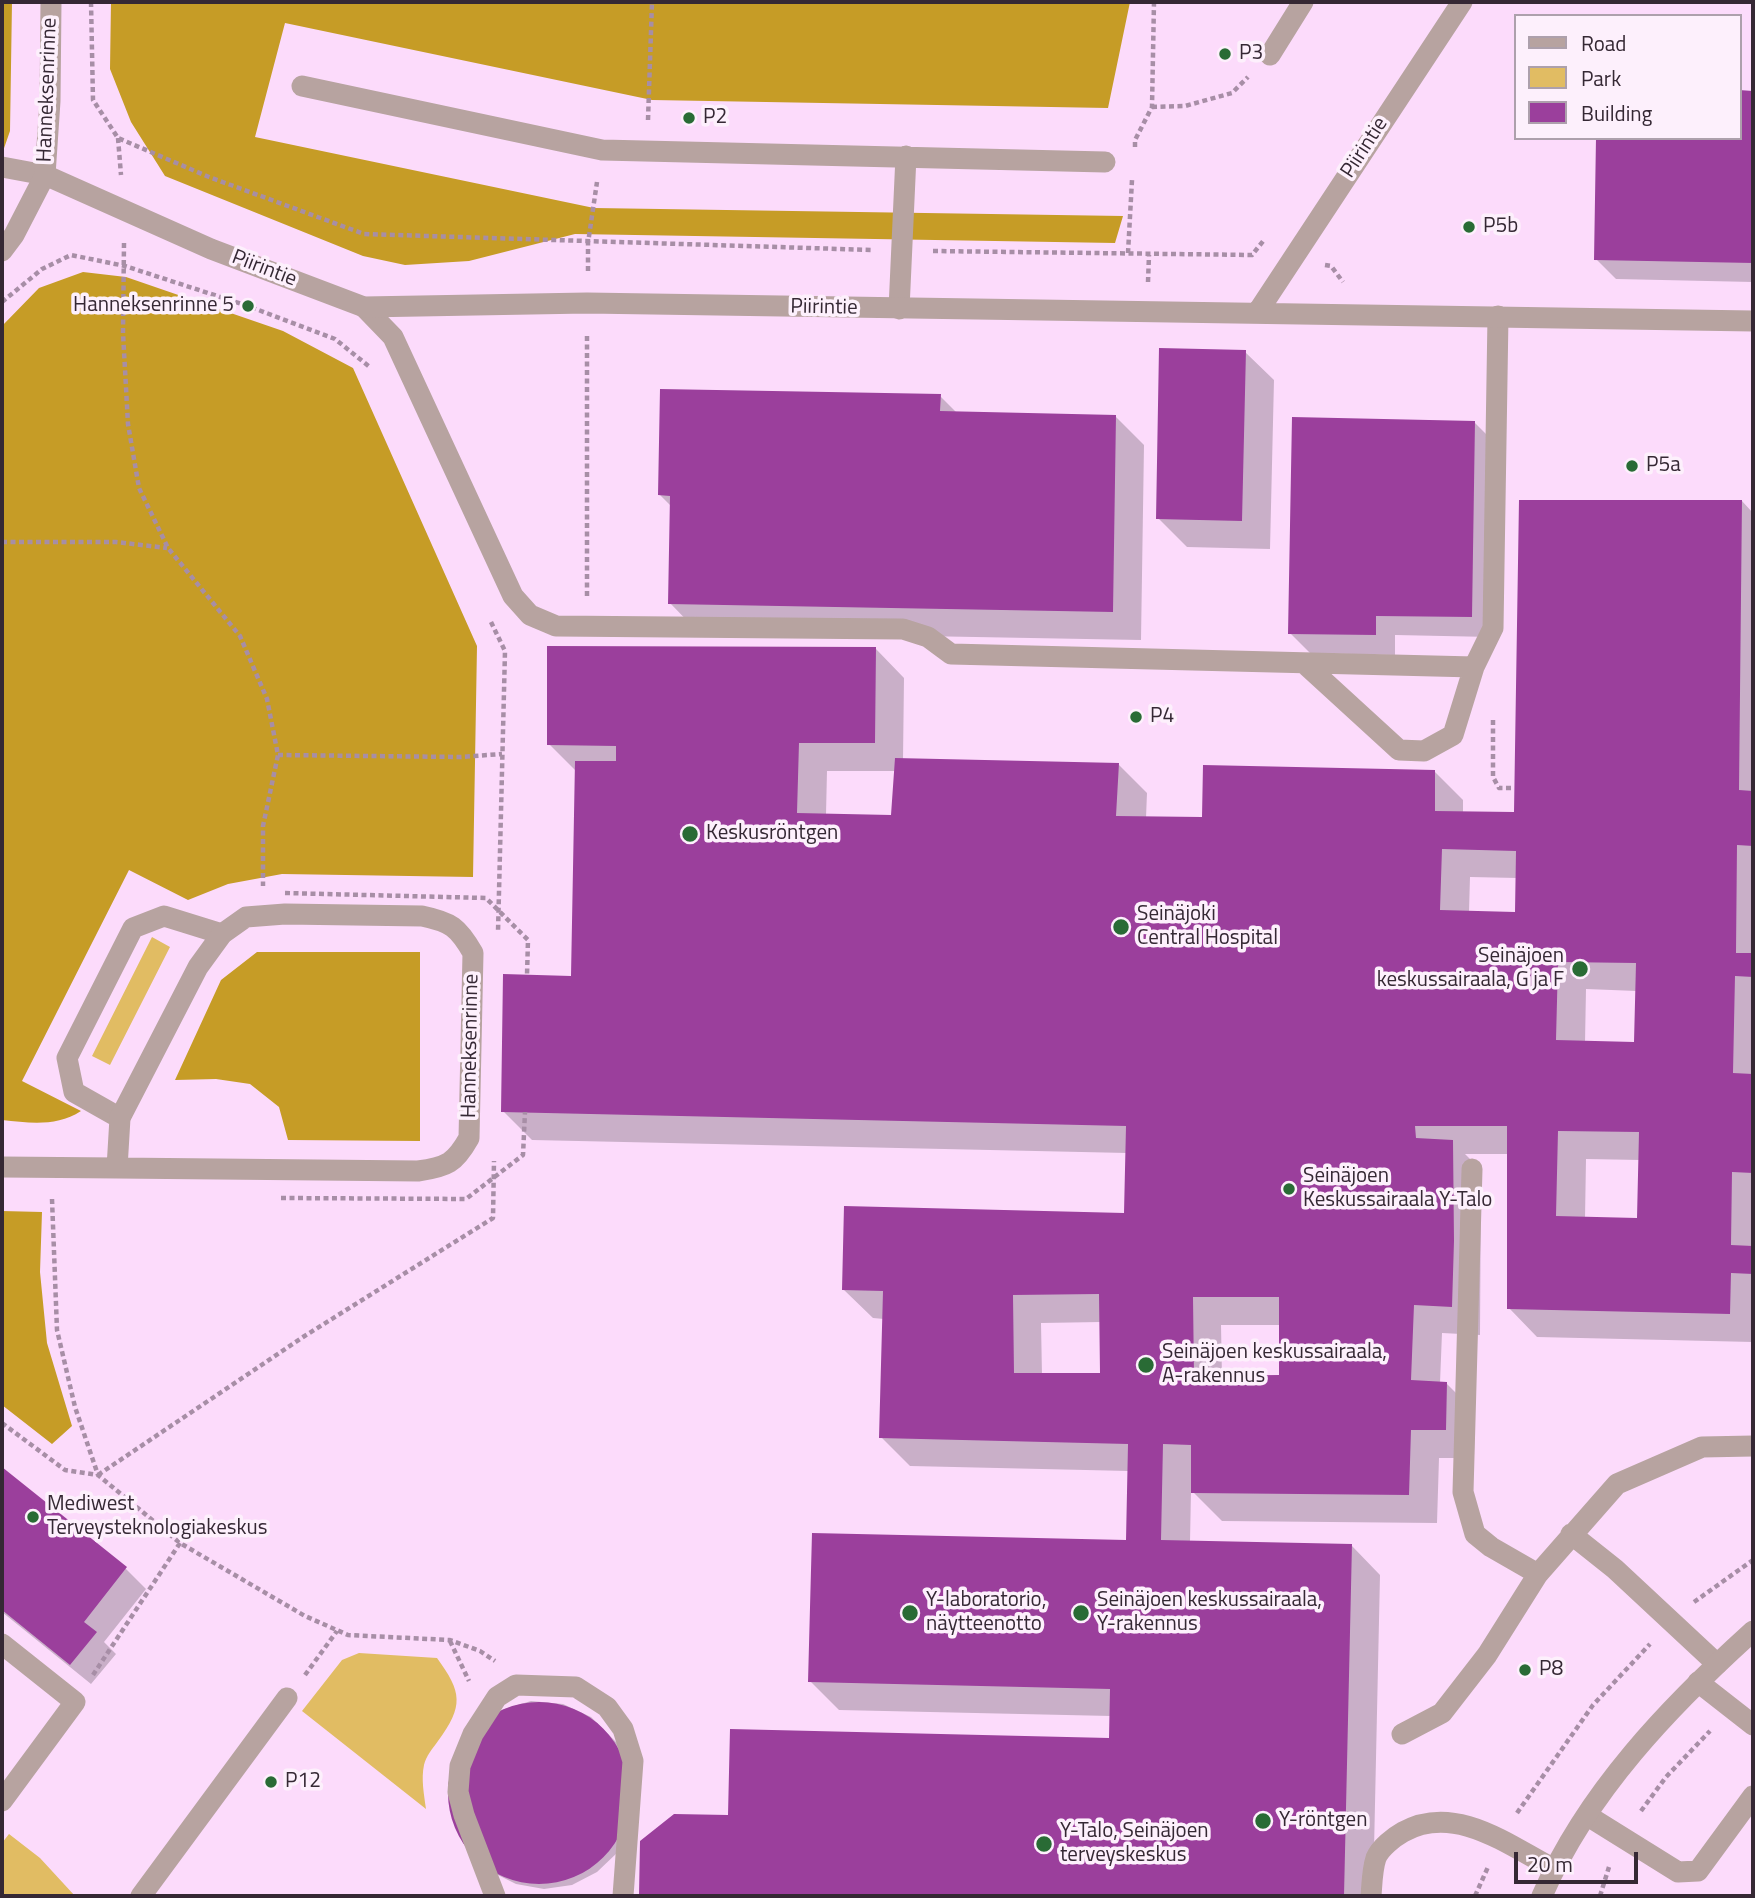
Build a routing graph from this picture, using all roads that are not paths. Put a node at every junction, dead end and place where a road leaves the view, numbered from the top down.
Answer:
1 (51, 2) edge
2 (1303, 2) edge
3 (1462, 2) edge
4 (1270, 55) road end
5 (302, 86) dead end
6 (906, 156) junction
7 (1105, 162) dead end
8 (2, 167) edge
9 (45, 175) junction
10 (2, 251) edge
11 (364, 307) junction
12 (899, 309) junction
13 (1257, 313) junction
14 (1498, 316) junction
15 (1753, 321) edge
16 (1305, 664) junction
17 (1474, 667) junction
18 (222, 934) junction
19 (120, 1118) junction
20 (2, 1167) edge
21 (117, 1168) junction
22 (1472, 1169) dead end
23 (1753, 1446) edge
24 (1571, 1534) junction
25 (1538, 1574) junction
26 (1753, 1631) edge
27 (2, 1644) edge
28 (1717, 1664) junction
29 (1698, 1682) junction
30 (287, 1698) road end
31 (1753, 1725) edge
32 (1402, 1734) dead end
33 (1753, 1796) edge
34 (2, 1801) edge
35 (1588, 1816) junction
36 (1554, 1869) junction
37 (141, 1896) edge
38 (495, 1896) edge
39 (622, 1896) edge
40 (1371, 1896) edge
41 (1542, 1896) edge

1 - 9 street, Hanneksenrinne
2 - 4 street
3 - 13 street, Piirintie
5 - 6 street
6 - 7 street
6 - 12 street
8 - 9 street, Piirintie
9 - 10 street, Hanneksenrinne
9 - 11 street, Piirintie
11 - 12 street, Piirintie
11 - 16 street
12 - 13 street, Piirintie
13 - 14 street
14 - 15 street
14 - 17 street
16 - 17 street
16 - 17 street
18 - 19 street, Hanneksenrinne
18 - 19 street
18 - 21 street, Hanneksenrinne
19 - 21 street, Hanneksenrinne
20 - 21 street, Hanneksenrinne
22 - 25 street
23 - 24 street
24 - 25 street
24 - 28 street
25 - 32 street
26 - 28 street
27 - 34 street
28 - 29 street
29 - 31 street
29 - 35 street
30 - 37 street
33 - 35 street
35 - 36 street
36 - 40 street
36 - 41 street
38 - 39 street

